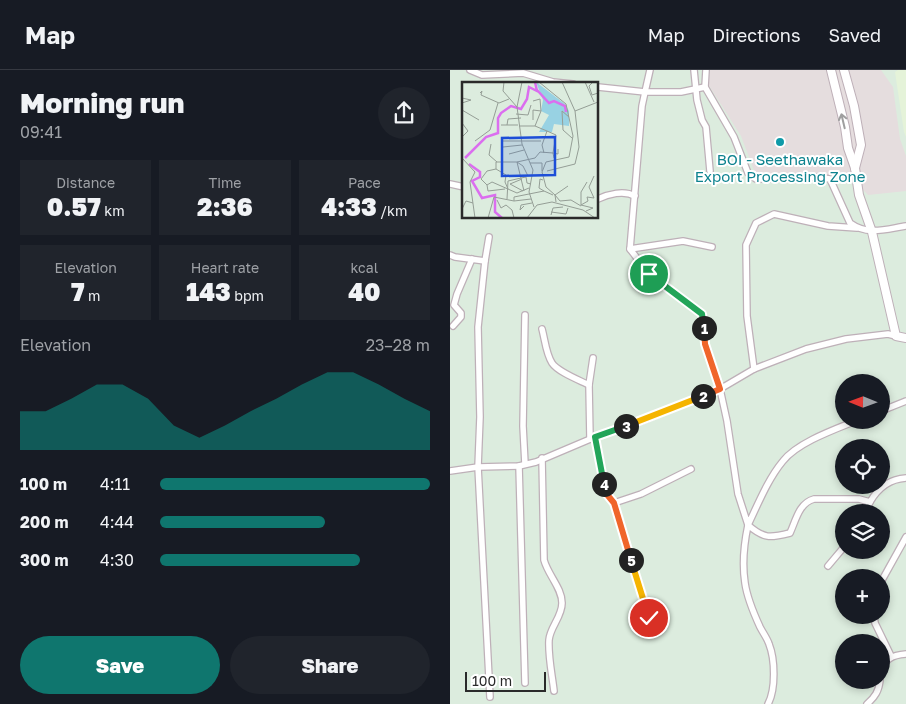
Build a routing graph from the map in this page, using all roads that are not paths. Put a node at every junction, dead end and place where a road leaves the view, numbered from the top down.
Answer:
1 (470, 70) edge
2 (650, 70) edge
3 (694, 70) edge
4 (706, 70) edge
5 (831, 70) edge
6 (844, 70) edge
7 (553, 82) edge
8 (599, 86) edge
9 (705, 87) junction
10 (695, 88) junction
11 (645, 92) junction
12 (855, 168) junction
13 (710, 171) dead end
14 (635, 196) junction
15 (599, 199) edge
16 (906, 226) edge
17 (857, 228) junction
18 (872, 232) junction
19 (489, 237) dead end
20 (712, 247) dead end
21 (630, 248) junction
22 (450, 255) edge
23 (472, 259) junction
24 (484, 261) junction
25 (525, 315) dead end
26 (453, 326) dead end
27 (542, 329) dead end
28 (896, 336) junction
29 (906, 338) edge
30 (593, 358) dead end
31 (754, 369) junction
32 (589, 385) junction
33 (720, 389) junction
34 (906, 401) edge
35 (890, 407) edge
36 (836, 429) edge
37 (593, 438) junction
38 (542, 458) junction
39 (522, 465) junction
40 (478, 468) junction
41 (691, 469) dead end
42 (450, 471) edge
43 (906, 478) edge
44 (870, 502) joint
45 (614, 503) junction
46 (748, 525) junction
47 (906, 538) edge
48 (835, 558) edge
49 (828, 566) dead end
50 (888, 569) edge
51 (649, 618) dead end
52 (875, 624) edge
53 (906, 654) edge
54 (891, 656) joint
55 (525, 683) dead end
56 (878, 689) edge
57 (554, 691) dead end
58 (490, 696) dead end
59 (768, 704) edge
60 (866, 704) edge

1 - 7 street
2 - 11 street
3 - 10 street
4 - 9 street
12 -> 5 street
6 - 12 street
8 - 11 street
9 - 10 street
9 - 17 street
10 - 11 street
10 - 13 street
11 - 14 street
12 - 18 street
14 - 15 street
14 - 21 street
16 - 18 street
17 - 18 street
17 - 31 street
18 - 28 street
19 - 24 street
20 - 21 street
21 - 33 street
22 - 23 street
23 - 24 street
23 - 26 street
24 - 40 street
25 - 39 street
27 - 32 street
28 - 29 street
28 - 31 street
30 - 32 street
31 - 33 street
32 - 37 street
33 - 37 street
33 - 46 street
34 - 35 street
36 - 46 street
37 - 38 street
37 - 45 street
38 - 39 street
38 - 57 street
39 - 40 street
39 - 55 street
40 - 42 street
40 - 58 street
41 - 45 street
43 - 44 street
44 - 46 street
45 - 51 street
46 - 59 street
47 - 50 street
48 - 49 street
52 - 54 street
53 - 54 street
56 - 60 street

